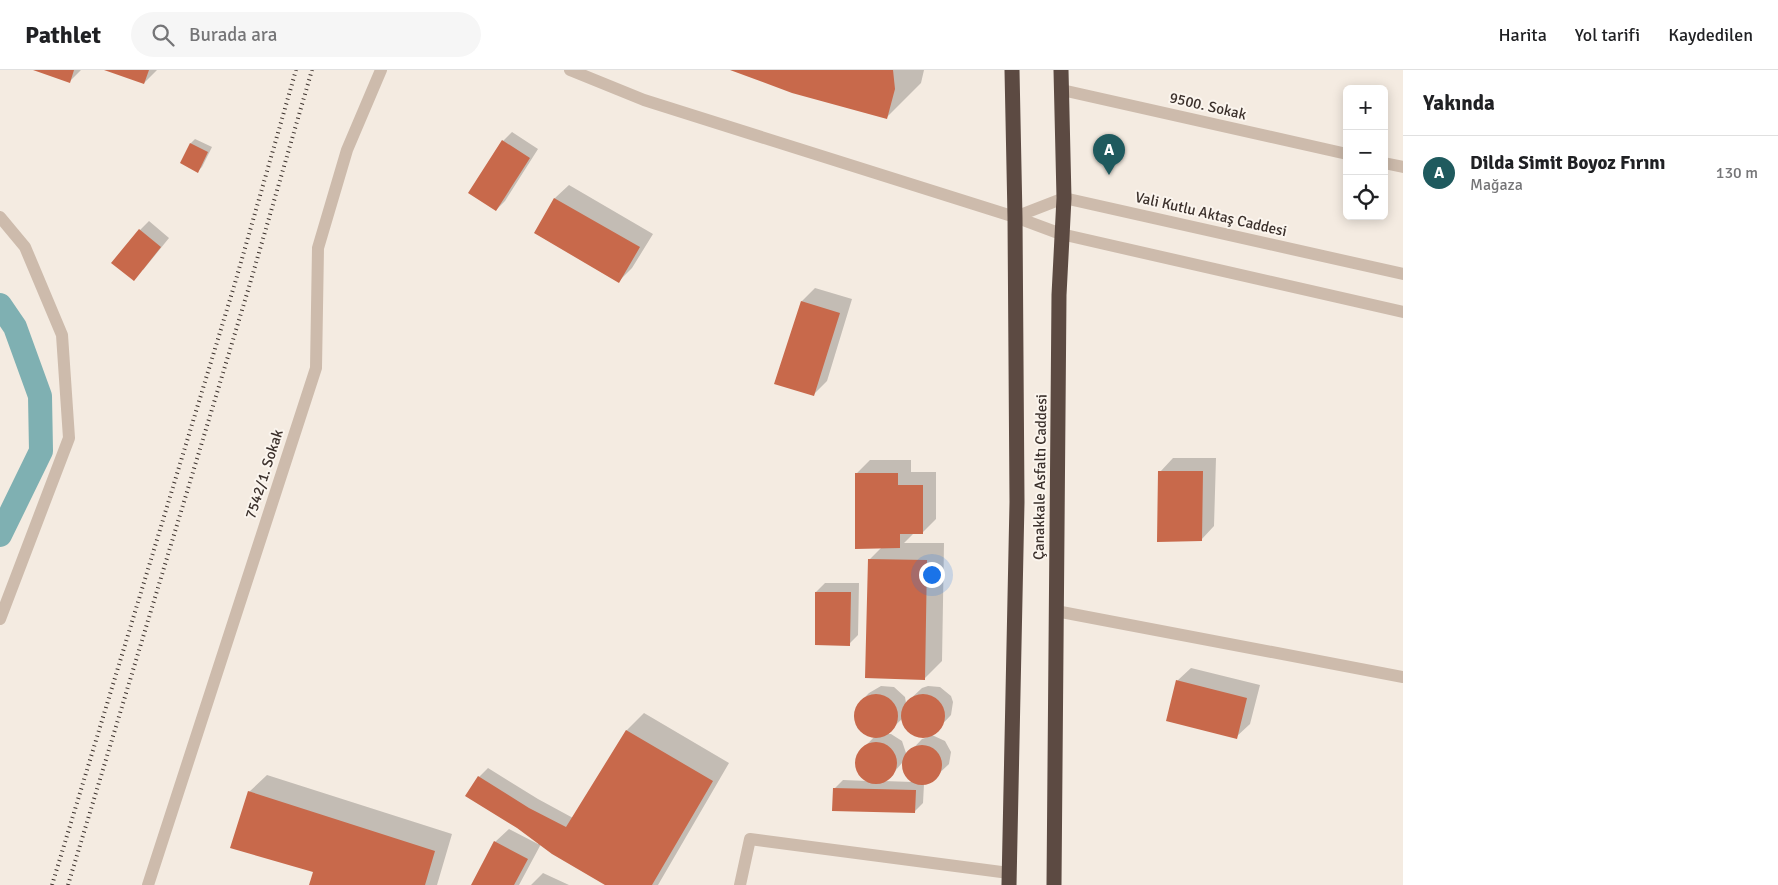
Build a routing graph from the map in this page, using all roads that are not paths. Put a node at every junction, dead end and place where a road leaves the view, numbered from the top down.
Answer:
1 (381, 70) edge
2 (570, 70) edge
3 (1012, 70) edge
4 (1061, 70) edge
5 (1062, 90) junction
6 (1343, 153) edge
7 (1388, 164) edge
8 (1403, 167) edge
9 (1064, 198) junction
10 (0, 217) edge
11 (1015, 217) junction
12 (1061, 234) junction
13 (1403, 274) edge
14 (1403, 312) edge
15 (1056, 611) junction
16 (0, 619) edge
17 (1403, 677) edge
18 (1009, 879) edge
19 (148, 885) edge
20 (740, 885) edge
21 (1054, 885) edge

1 - 19 street, 7542/1. Sokak
2 - 11 street
3 - 11 highway, Çanakkale Asfaltı Caddesi
4 - 5 highway, Çanakkale Asfaltı Caddesi
5 - 6 street, 9500. Sokak
5 - 9 highway, Çanakkale Asfaltı Caddesi
7 - 8 street
9 - 11 street
9 - 12 highway, Çanakkale Asfaltı Caddesi
9 - 13 street, Vali Kutlu Aktaş Caddesi
10 - 16 street
11 - 12 street
11 - 18 highway, Çanakkale Asfaltı Caddesi
12 - 14 street
12 - 15 highway, Çanakkale Asfaltı Caddesi
15 - 17 street
15 - 21 highway, Çanakkale Asfaltı Caddesi
18 - 20 street

